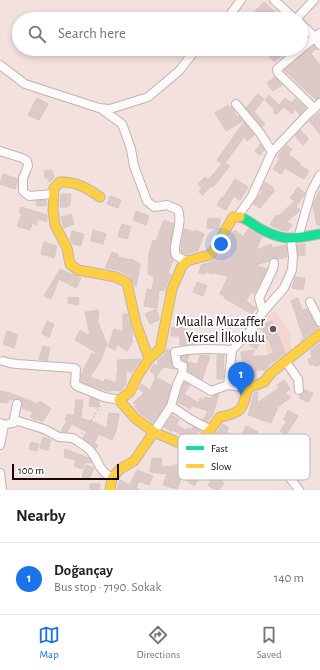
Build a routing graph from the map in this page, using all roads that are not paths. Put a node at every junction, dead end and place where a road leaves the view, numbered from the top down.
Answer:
1 (241, 0) edge
2 (274, 0) edge
3 (314, 0) edge
4 (232, 12) edge
5 (285, 12) edge
6 (299, 12) edge
7 (308, 29) edge
8 (318, 35) edge
9 (308, 43) edge
10 (320, 45) edge
11 (191, 56) edge
12 (293, 56) edge
13 (0, 65) edge
14 (236, 104) dead end
15 (317, 106) edge
16 (99, 108) junction
17 (0, 152) edge
18 (272, 152) junction
19 (320, 175) edge
20 (53, 194) junction
21 (100, 197) dead end
22 (238, 216) junction
23 (320, 234) edge
24 (294, 239) junction
25 (187, 261) junction
26 (274, 263) dead end
27 (310, 302) dead end
28 (263, 312) junction
29 (320, 322) edge
30 (320, 334) edge
31 (232, 350) junction
32 (149, 359) junction
33 (3, 360) dead end
34 (286, 362) junction
35 (182, 374) junction
36 (228, 385) junction
37 (248, 388) junction
38 (299, 390) dead end
39 (119, 400) junction
40 (17, 404) dead end
41 (171, 406) junction
42 (13, 423) junction
43 (2, 424) edge
44 (211, 430) junction
45 (154, 432) junction
46 (208, 434) edge
47 (178, 443) edge
48 (0, 445) edge
49 (0, 474) edge
50 (112, 478) junction
51 (290, 480) edge
52 (2, 490) edge
53 (110, 490) edge
54 (299, 490) edge

1 - 4 street
2 - 5 street
3 - 6 street
7 - 8 street
8 - 9 street
8 - 10 street
11 - 16 street
12 - 15 street
13 - 16 street
14 - 18 street
15 - 18 street
16 - 25 street
17 - 20 street
18 - 22 street
19 - 24 street
20 - 21 street
20 - 32 street
22 - 24 street
22 - 25 street
23 - 24 street
24 - 28 street
25 - 32 street
26 - 28 street
27 - 29 street
28 - 31 street
30 - 34 street
31 - 35 street
31 - 36 street
32 - 39 street
33 - 39 street
34 - 37 street
34 - 38 street
35 - 36 street
35 - 41 street
36 - 37 street
37 - 44 street
39 - 45 street
40 - 42 street
41 - 44 street
41 - 45 street
42 - 43 street
42 - 50 street
43 - 48 street
44 - 46 street
45 - 47 street
45 - 50 street
49 - 52 street
50 - 53 street
51 - 54 street

